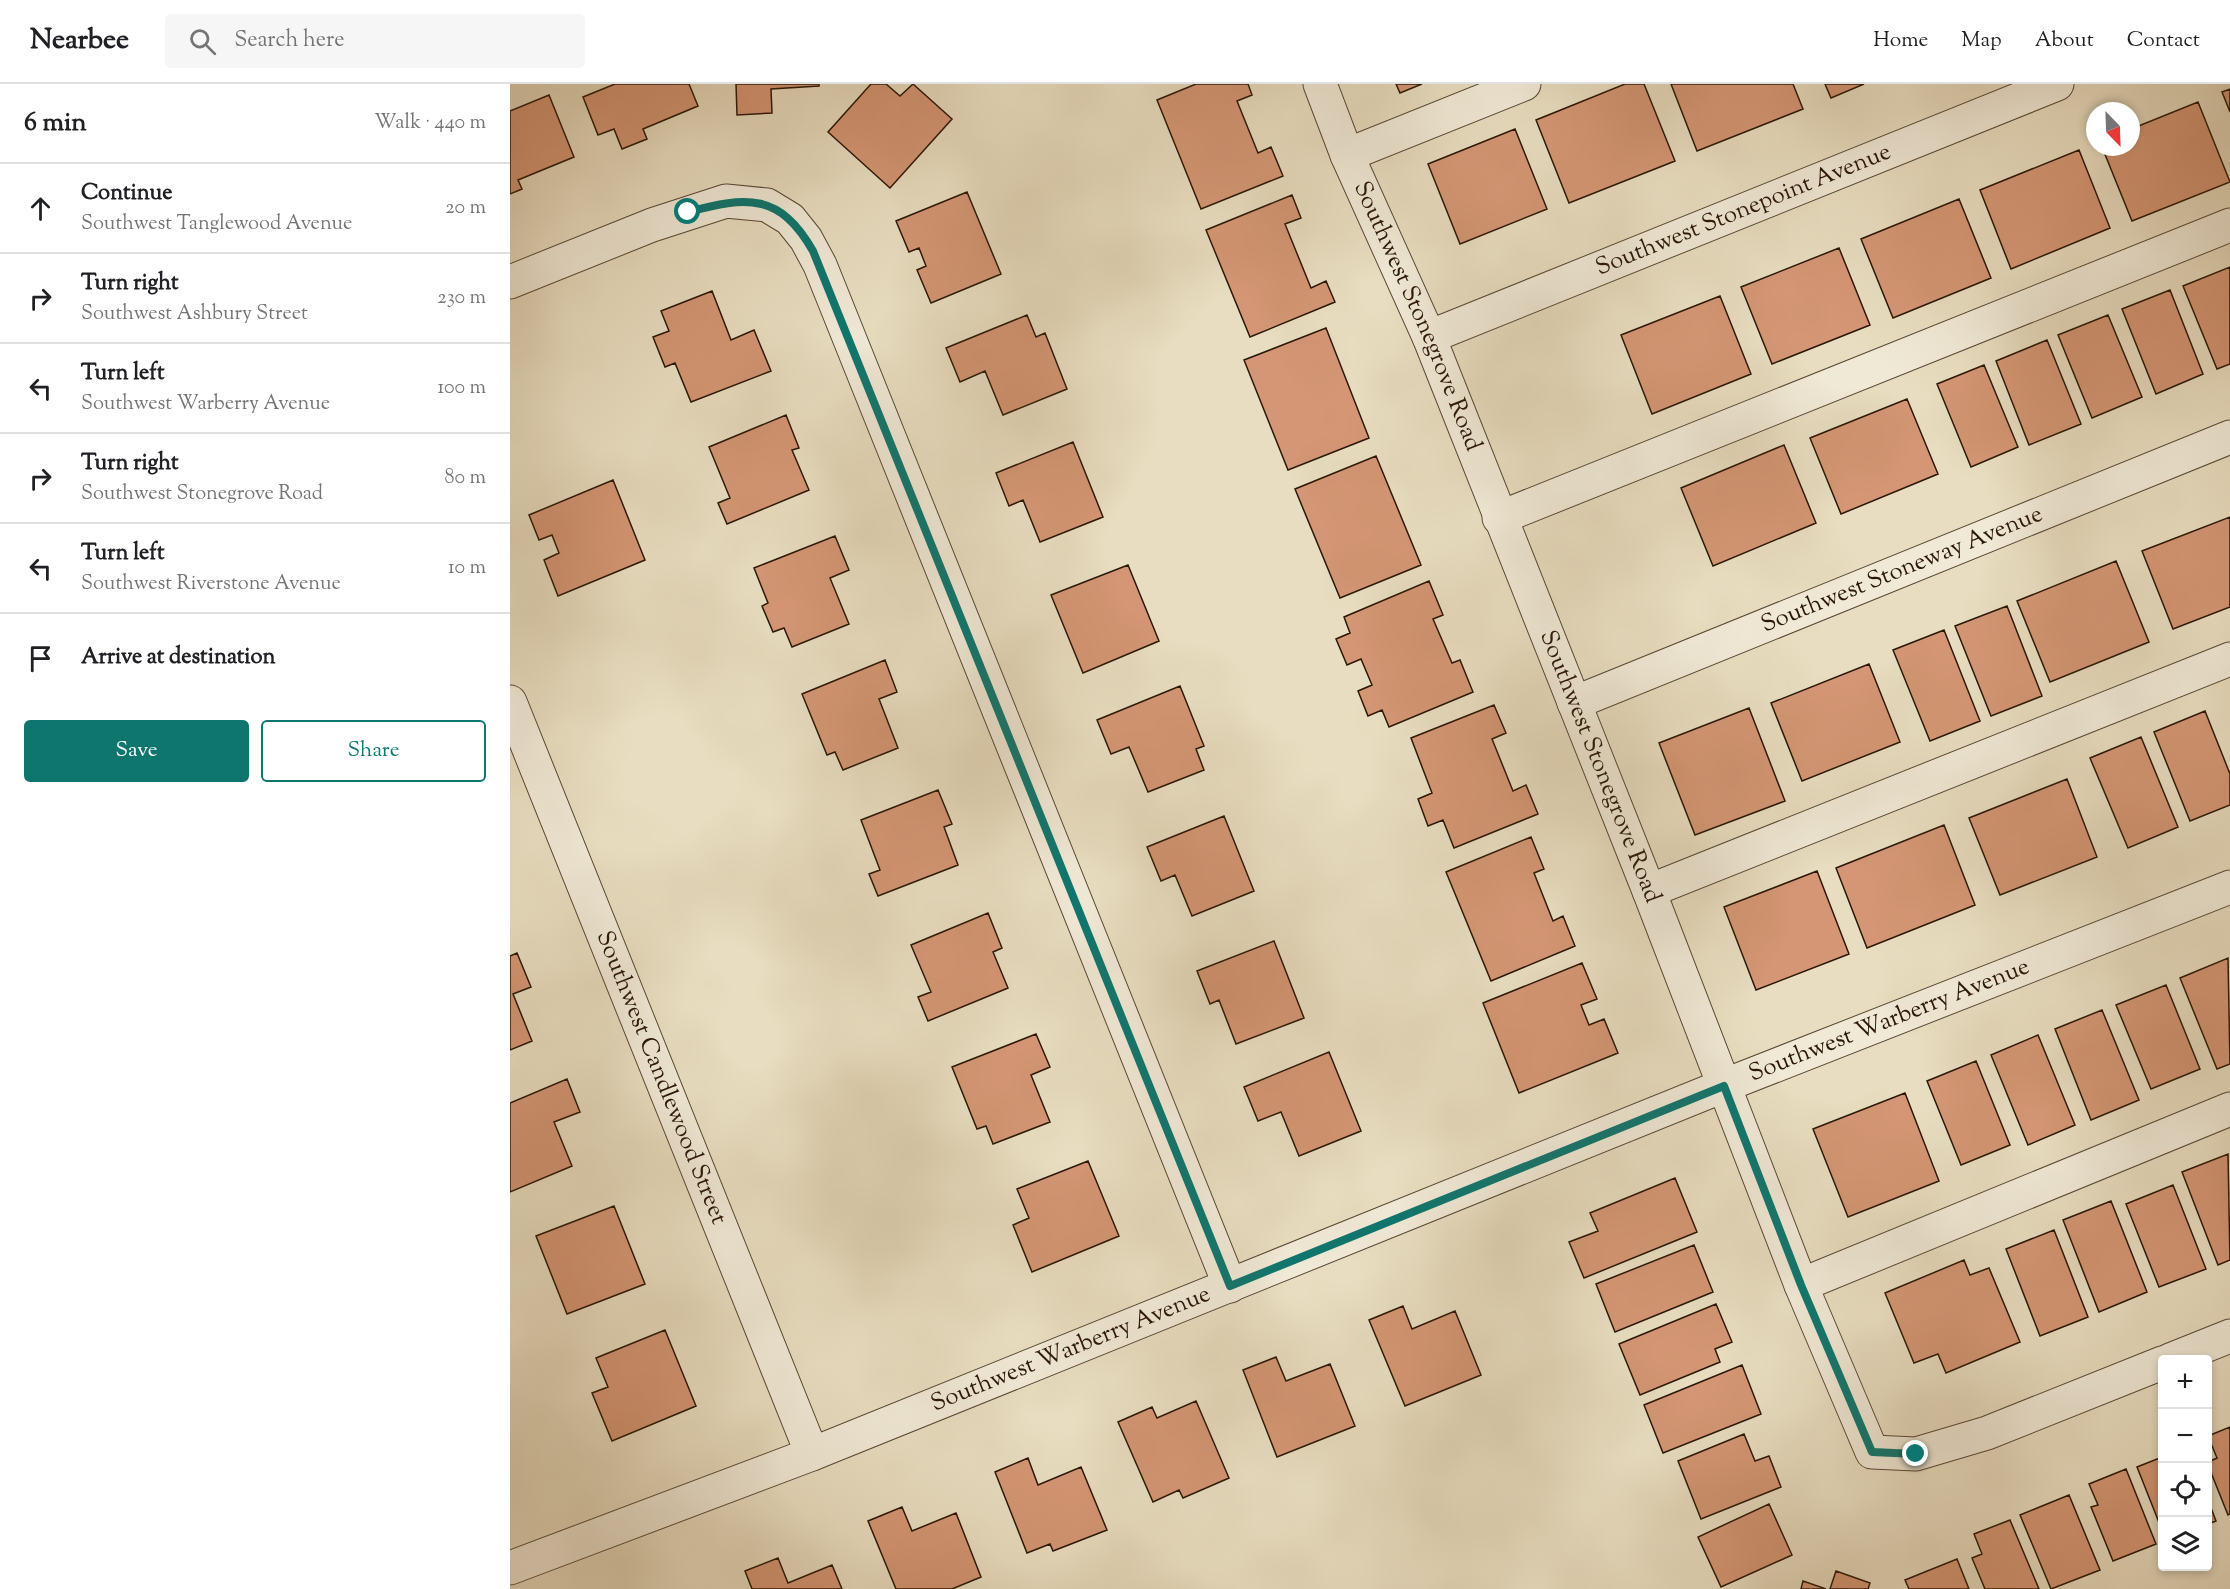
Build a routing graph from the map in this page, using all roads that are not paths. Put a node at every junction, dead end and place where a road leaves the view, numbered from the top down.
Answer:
1 (1320, 84) edge
2 (1524, 84) edge
3 (2057, 84) edge
4 (1347, 155) junction
5 (2230, 225) edge
6 (510, 282) edge
7 (1429, 337) junction
8 (2230, 437) edge
9 (1500, 518) junction
10 (2230, 659) edge
11 (510, 702) edge
12 (1574, 703) junction
13 (2230, 886) edge
14 (1649, 891) junction
15 (1724, 1086) junction
16 (2230, 1109) edge
17 (1801, 1285) junction
18 (1230, 1286) junction
19 (2230, 1336) edge
20 (2180, 1355) edge
21 (2158, 1365) edge
22 (812, 1455) junction
23 (510, 1568) edge

1 - 4 street, Southwest Stonegrove Road
2 - 4 street
3 - 7 street, Southwest Stonepoint Avenue
4 - 7 street, Southwest Stonegrove Road
5 - 9 street
6 - 18 street
7 - 9 street, Southwest Stonegrove Road
8 - 12 street, Southwest Stoneway Avenue
9 - 12 street, Southwest Stonegrove Road
10 - 14 street
11 - 22 street, Southwest Candlewood Street
12 - 14 street, Southwest Stonegrove Road
13 - 15 street, Southwest Warberry Avenue
14 - 15 street, Southwest Stonegrove Road
15 - 17 street, Southwest Stonegrove Road
15 - 18 street, Southwest Warberry Avenue
16 - 17 street
17 - 21 street, Southwest Stonegrove Road
18 - 22 street, Southwest Warberry Avenue
19 - 20 street
22 - 23 street, Southwest Warberry Avenue

